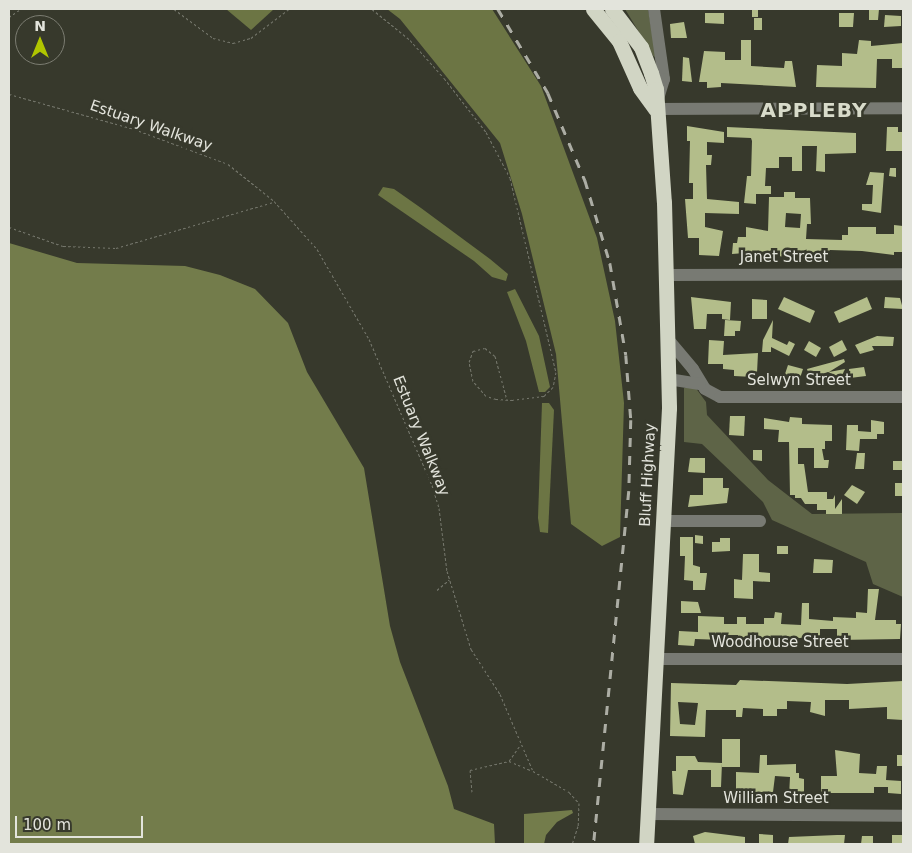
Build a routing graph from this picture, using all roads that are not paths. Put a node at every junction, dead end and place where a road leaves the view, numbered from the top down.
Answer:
1 (593, 9) edge
2 (606, 9) edge
3 (612, 9) edge
4 (654, 9) edge
5 (626, 54) junction
6 (903, 108) edge
7 (654, 109) junction
8 (903, 274) edge
9 (666, 275) junction
10 (667, 338) junction
11 (668, 379) junction
12 (700, 384) junction
13 (903, 398) edge
14 (663, 521) junction
15 (760, 521) dead end
16 (656, 659) junction
17 (903, 659) edge
18 (648, 814) junction
19 (903, 816) edge
20 (646, 844) edge

1 - 5 highway
2 - 5 street
3 - 7 highway, Bluff Highway
4 - 7 street
5 - 7 highway
6 - 7 street
7 - 9 highway, Bluff Highway
8 - 9 street, Janet Street
9 - 10 highway, Bluff Highway
10 - 11 highway, Bluff Highway
10 - 12 street, Selwyn Street
11 - 12 street, Selwyn Street
11 - 14 highway, Bluff Highway
12 - 13 street, Selwyn Street
14 - 15 street
14 - 16 highway, Bluff Highway
16 - 17 street, Woodhouse Street
16 - 18 highway, Bluff Highway
18 - 19 street, William Street
18 - 20 highway, Bluff Highway

